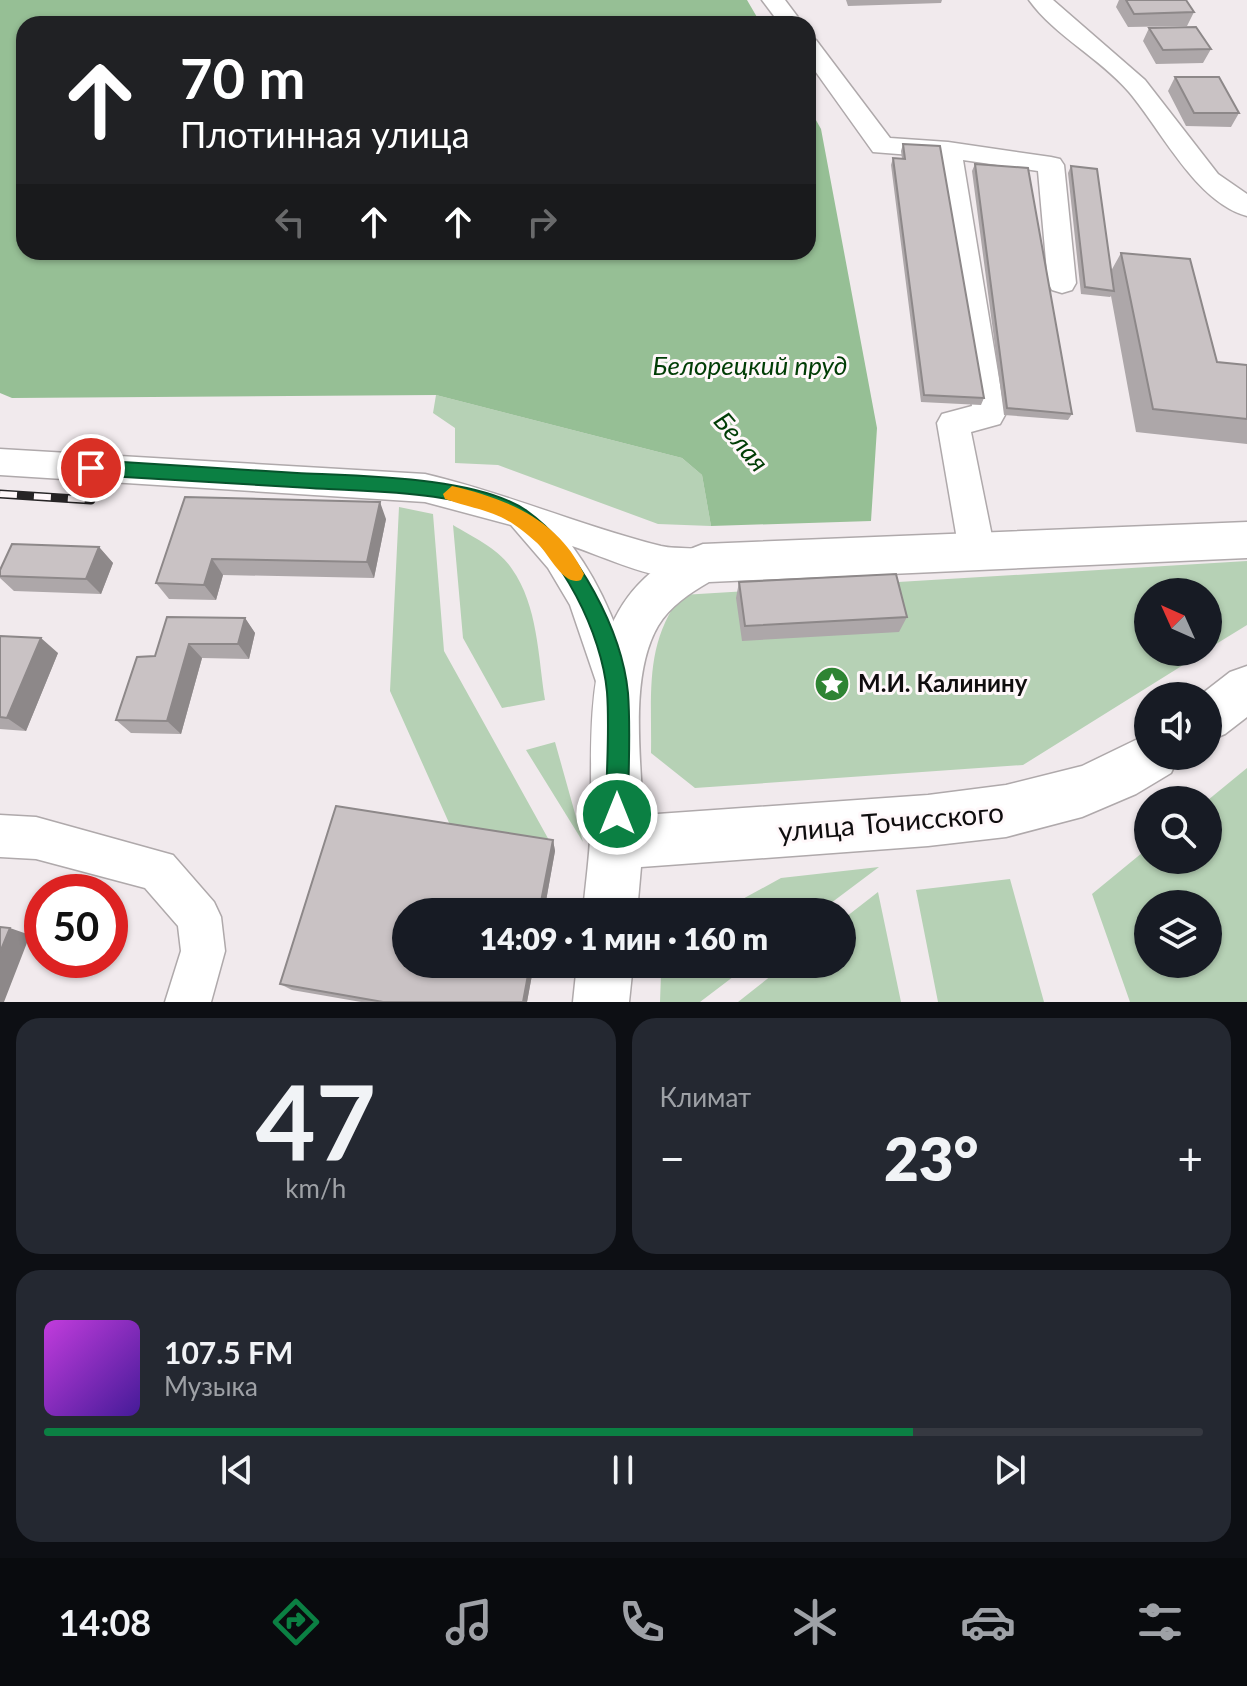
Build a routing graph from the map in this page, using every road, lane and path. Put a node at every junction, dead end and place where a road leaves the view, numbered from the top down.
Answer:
1 (773, 0) edge
2 (1040, 0) edge
3 (786, 16) edge
4 (816, 56) edge
5 (948, 150) junction
6 (1247, 207) edge
7 (1062, 283) dead end
8 (0, 462) edge
9 (519, 515) junction
10 (1247, 540) edge
11 (977, 551) junction
12 (703, 563) junction
13 (1247, 688) edge
14 (617, 691) junction
15 (1222, 707) edge
16 (1134, 768) edge
17 (0, 836) edge
18 (617, 842) junction
19 (611, 898) edge
20 (604, 978) edge
21 (188, 1002) edge
22 (601, 1002) edge

1 - 3 street
2 - 6 street
4 - 5 street
5 - 7 street
5 - 11 street
8 - 9 street
9 - 12 street
9 - 14 street
10 - 11 main road
11 - 12 main road
12 - 14 main road
13 - 15 main road
14 - 18 main road
16 - 18 main road, улица Точисского
17 - 21 street
18 - 19 main road
20 - 22 main road

